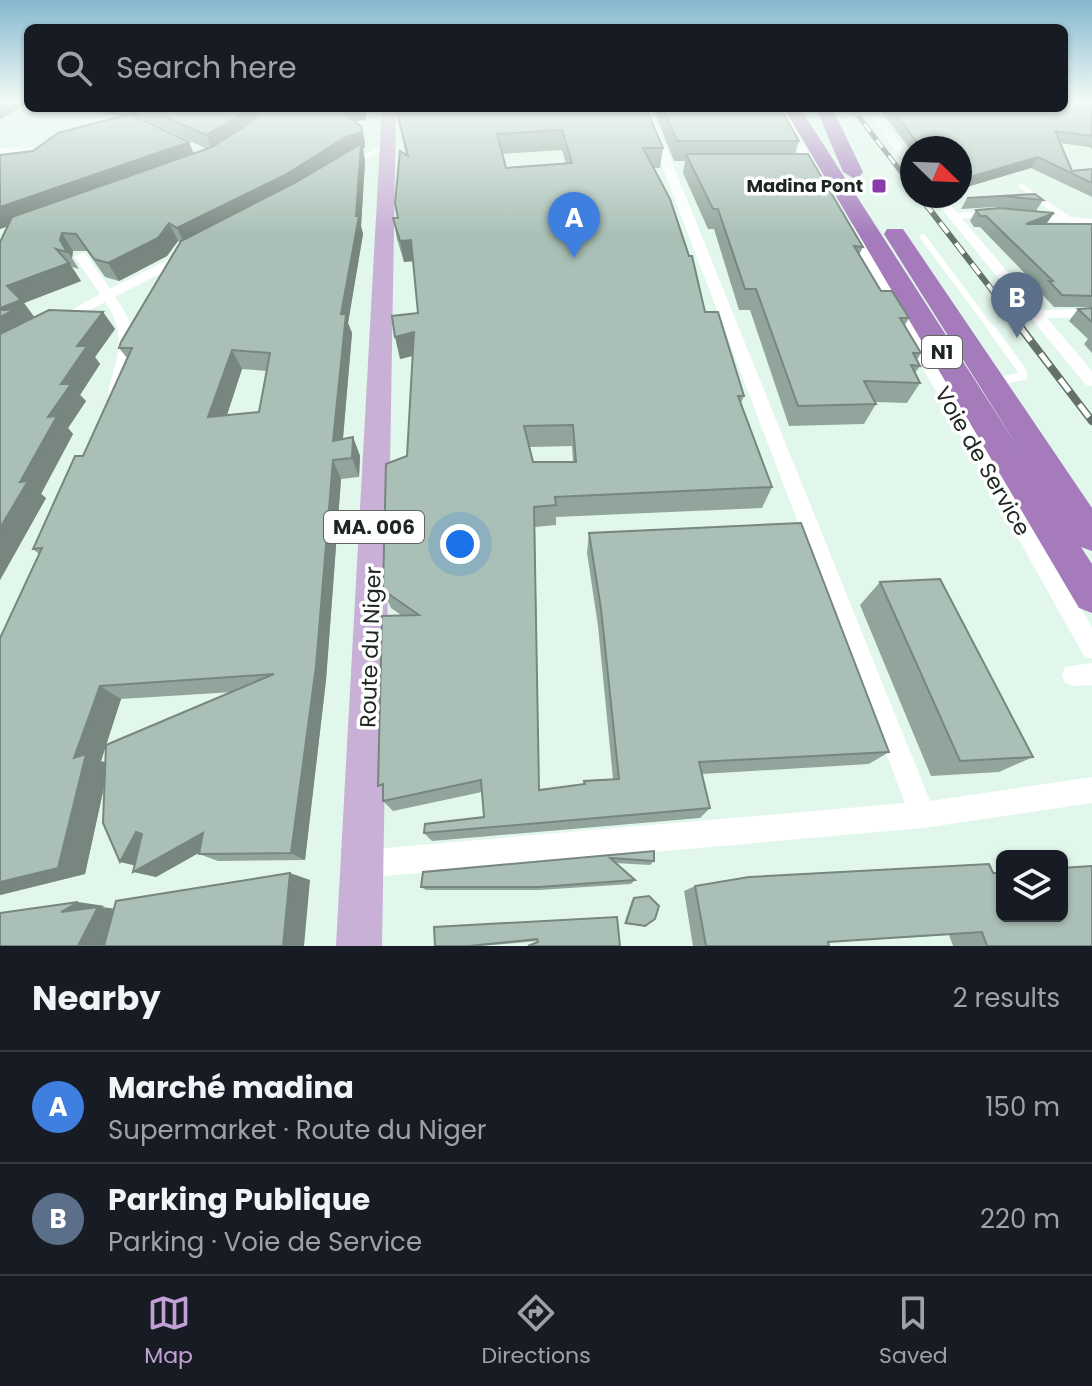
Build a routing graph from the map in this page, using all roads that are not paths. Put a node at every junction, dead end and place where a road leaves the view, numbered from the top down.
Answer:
1 (388, 146) joint
2 (666, 146) edge
3 (796, 146) edge
4 (815, 146) edge
5 (836, 146) edge
6 (841, 146) edge
7 (56, 148) edge
8 (0, 151) edge
9 (853, 172) junction
10 (331, 174) edge
11 (1021, 186) dead end
12 (947, 208) edge
13 (994, 213) edge
14 (954, 216) junction
15 (1024, 216) edge
16 (1070, 220) junction
17 (1092, 222) edge
18 (923, 237) dead end
19 (203, 246) edge
20 (80, 256) edge
21 (110, 295) junction
22 (1092, 313) edge
23 (1038, 314) junction
24 (41, 331) edge
25 (1092, 381) edge
26 (991, 382) junction
27 (112, 407) edge
28 (1092, 536) edge
29 (1092, 596) edge
30 (1092, 648) edge
31 (1092, 790) edge
32 (923, 815) junction
33 (362, 864) junction
34 (359, 946) edge

1 - 10 street
1 - 33 main road, Route du Niger / MA. 006
2 - 32 street
3 - 30 street, Voie de Service
4 - 29 highway, N1
5 - 9 highway, N1
6 - 9 highway
7 - 8 street
9 - 26 highway, N1
11 - 16 lane
12 - 14 street
13 - 14 lane
14 - 23 street
15 - 16 lane
16 - 17 lane
18 - 26 lane
19 - 21 street
20 - 21 street
21 - 24 street
21 - 27 street
22 - 23 street
23 - 25 street
26 - 28 highway, N1
31 - 32 street
32 - 33 street
33 - 34 main road, Route du Niger / MA. 006

